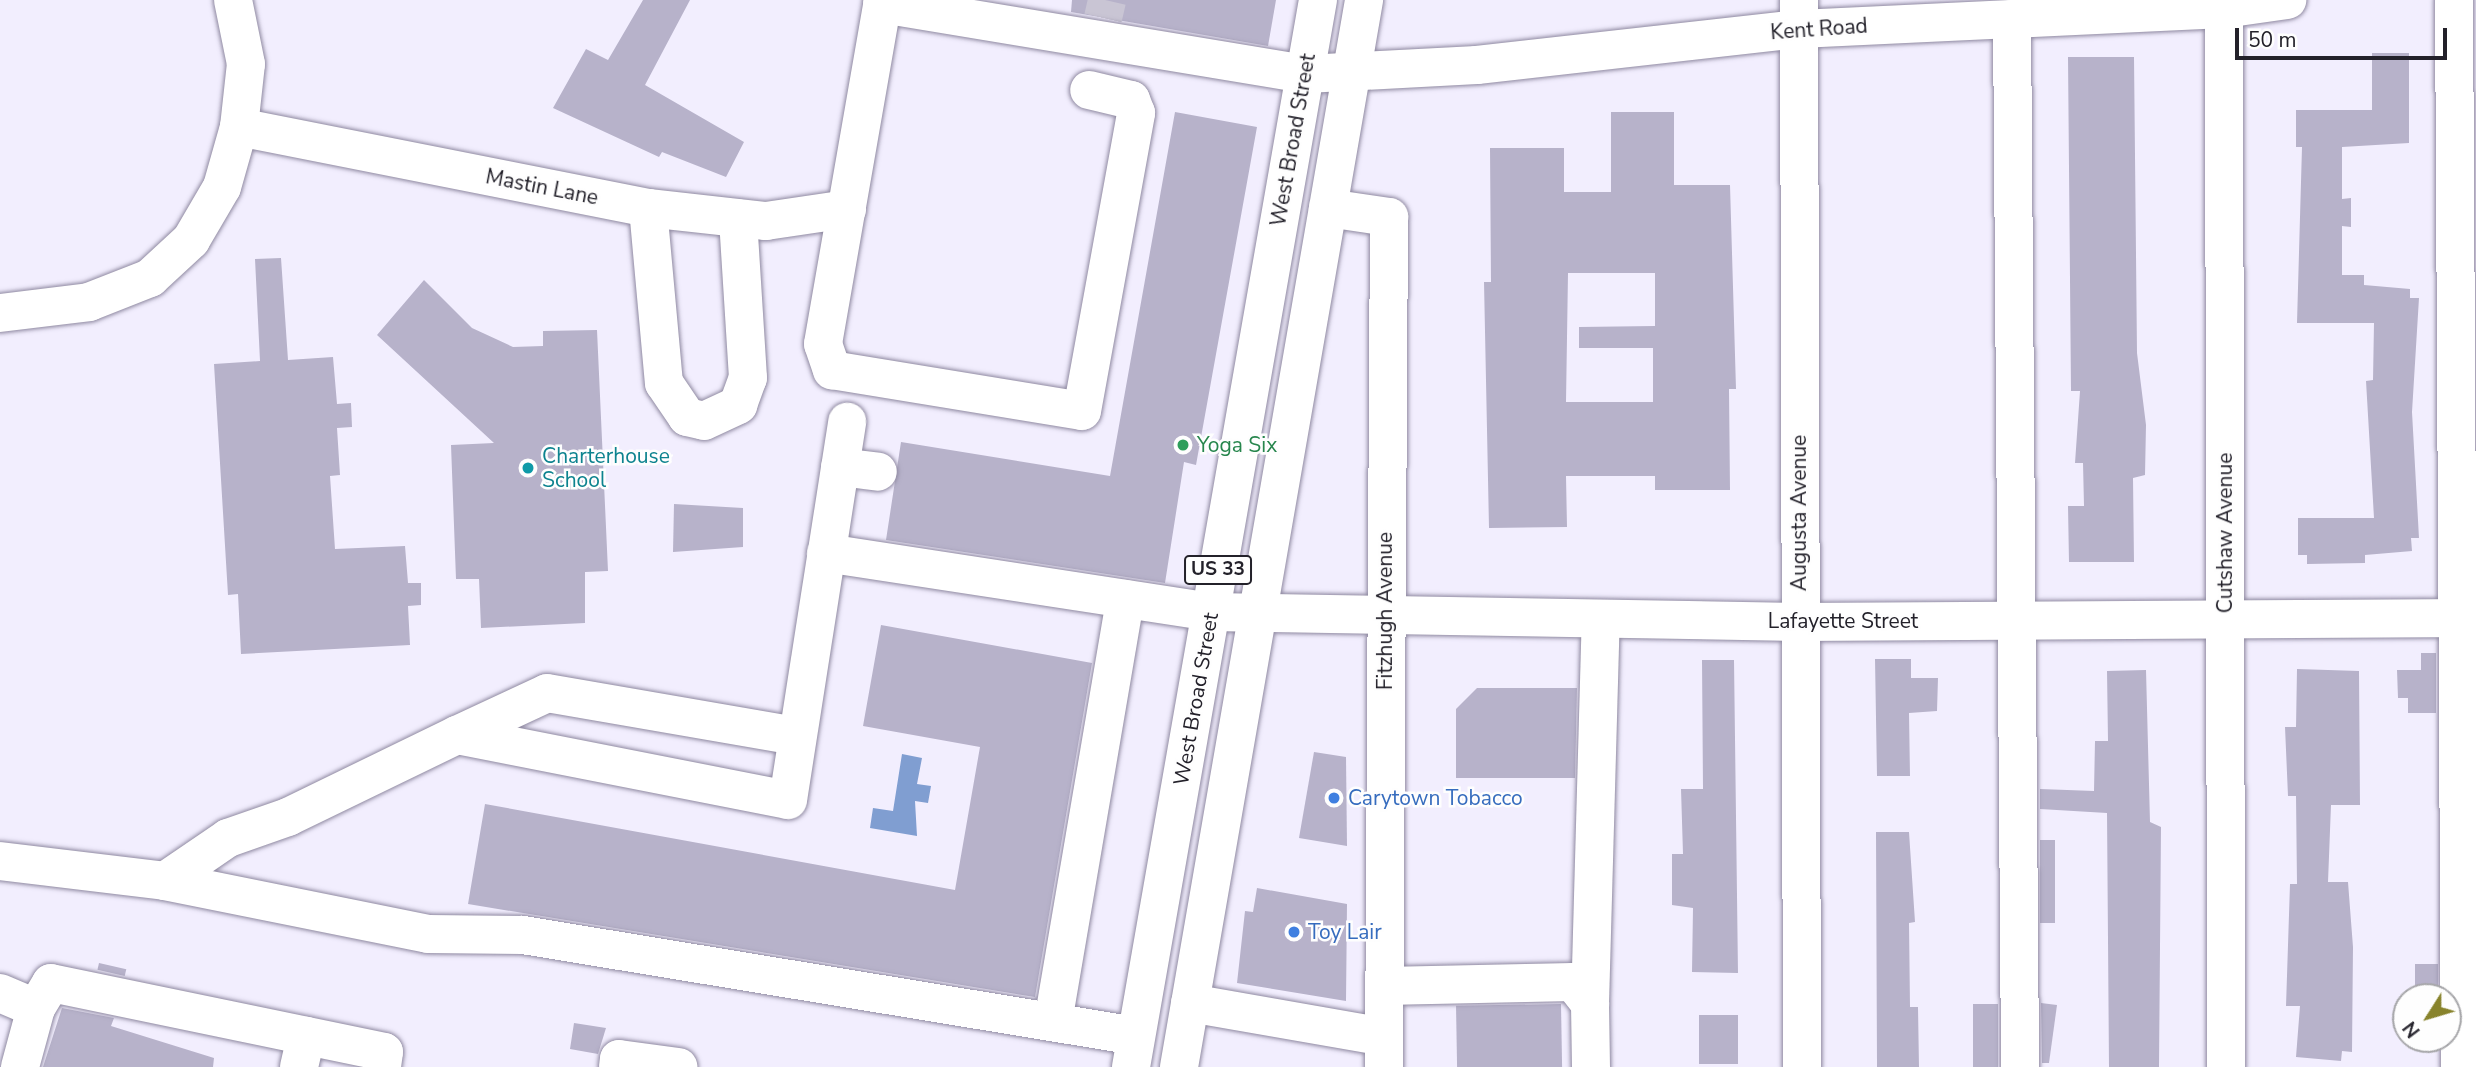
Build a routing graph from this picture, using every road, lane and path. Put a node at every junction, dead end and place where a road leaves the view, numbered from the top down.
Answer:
1 (233, 0) edge
2 (1318, 0) edge
3 (1364, 0) edge
4 (2287, 0) edge
5 (2454, 0) edge
6 (882, 2) edge
7 (2224, 5) edge
8 (1799, 14) edge
9 (2012, 19) junction
10 (1352, 72) junction
11 (1306, 74) junction
12 (1089, 90) dead end
13 (239, 127) junction
14 (648, 208) junction
15 (1328, 208) junction
16 (847, 209) junction
17 (738, 218) junction
18 (0, 313) edge
19 (846, 422) dead end
20 (840, 467) junction
21 (878, 472) dead end
22 (826, 553) junction
23 (1125, 599) junction
24 (1211, 612) junction
25 (1258, 613) junction
26 (1384, 617) junction
27 (2226, 618) junction
28 (2467, 618) edge
29 (1601, 620) junction
30 (2018, 621) junction
31 (1799, 622) junction
32 (457, 735) junction
33 (797, 736) junction
34 (0, 861) edge
35 (165, 881) junction
36 (1384, 986) junction
37 (0, 993) edge
38 (1190, 1003) junction
39 (1590, 1004) junction
40 (36, 1008) junction
41 (1048, 1021) junction
42 (303, 1051) edge
43 (1134, 1051) edge
44 (1384, 1052) edge
45 (1188, 1066) edge
46 (20, 1067) edge
47 (382, 1067) edge
48 (618, 1067) edge
49 (678, 1067) edge
50 (1591, 1067) edge
51 (1802, 1067) edge
52 (2020, 1067) edge
53 (2227, 1067) edge
54 (2460, 1067) edge

1 - 13 street
2 - 11 street, West Broad Street / US 33
3 - 10 street, US 33
4 - 7 street, Kent Road
5 - 28 street
6 - 11 street
6 - 16 street
7 - 9 street, Kent Road
7 - 27 street, Cutshaw Avenue
8 - 9 street, Kent Road
8 - 10 street, Kent Road
8 - 31 street, Augusta Avenue
9 - 30 street
10 - 11 street
10 - 15 street, US 33
11 - 24 street, West Broad Street / US 33
12 - 16 street
13 - 14 street, Mastin Lane
13 - 18 street
14 - 17 street, Mastin Lane
14 - 17 street
15 - 25 street, US 33
15 - 26 street, Fitzhugh Avenue
16 - 17 street, Mastin Lane
19 - 20 street
20 - 21 street
20 - 22 street
22 - 23 street, Lafayette Street
22 - 33 street
23 - 24 street, Lafayette Street
23 - 41 street
24 - 25 street, Lafayette Street
24 - 43 street, West Broad Street / US 33
25 - 26 street, Lafayette Street
25 - 38 street, US 33
26 - 29 street, Lafayette Street
26 - 36 street, Fitzhugh Avenue
27 - 28 street, Lafayette Street
27 - 30 street, Lafayette Street
27 - 53 street, Cutshaw Avenue
28 - 54 street
29 - 31 street, Lafayette Street
29 - 39 street
30 - 31 street, Lafayette Street
30 - 52 street
31 - 51 street, Augusta Avenue
32 - 33 street
32 - 33 street
32 - 35 street
34 - 35 street
35 - 41 street
36 - 39 street
36 - 44 street, Fitzhugh Avenue
37 - 40 street
38 - 44 street
38 - 45 street, US 33
39 - 50 street
40 - 42 street
40 - 46 street
41 - 43 street
42 - 47 street
48 - 49 street

